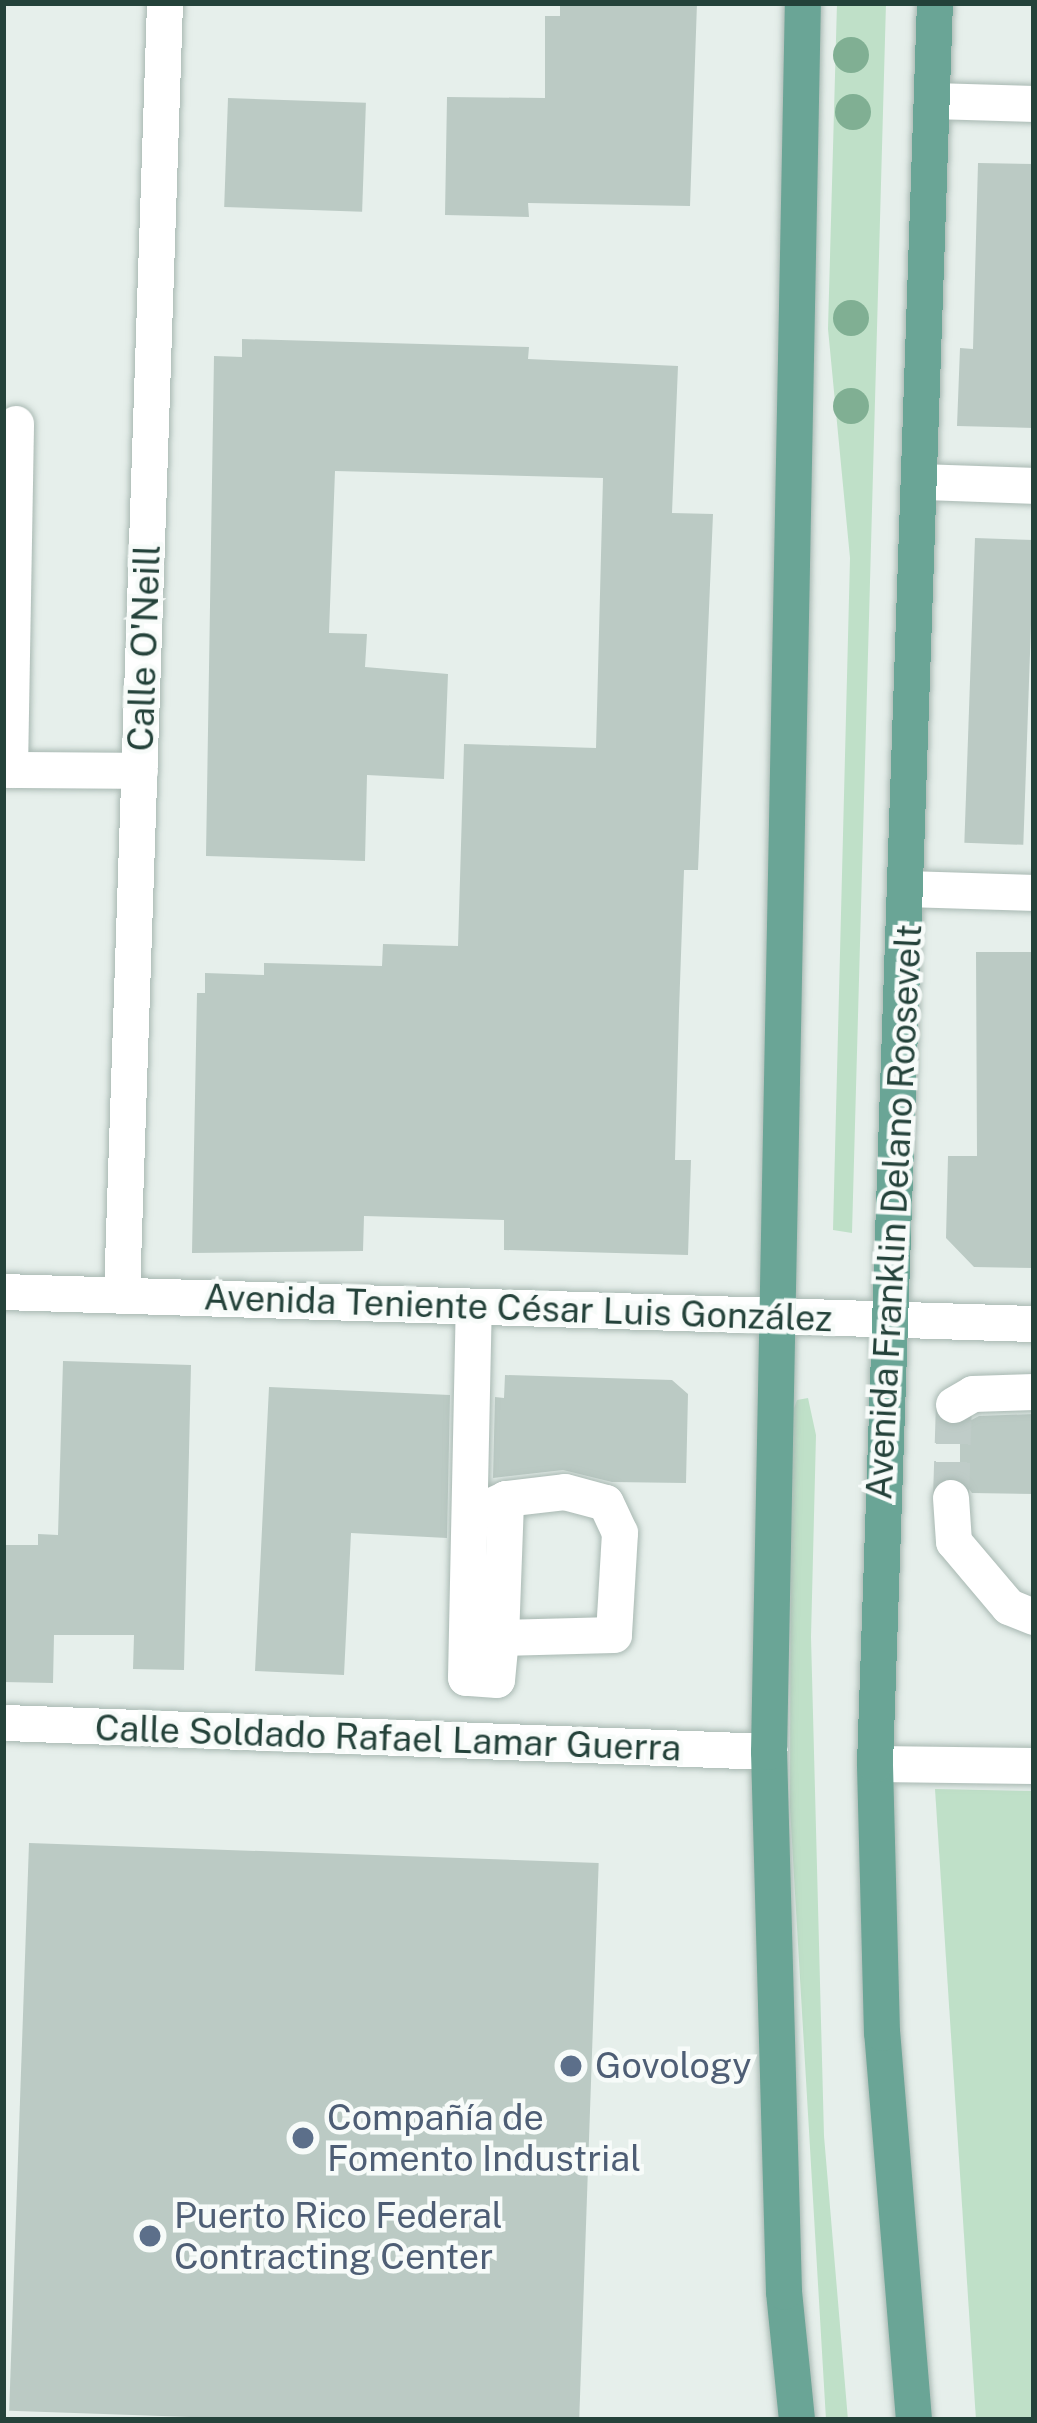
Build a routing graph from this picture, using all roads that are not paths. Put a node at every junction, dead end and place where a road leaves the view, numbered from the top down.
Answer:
1 (165, 3) edge
2 (803, 3) edge
3 (935, 3) edge
4 (934, 101) junction
5 (1034, 104) edge
6 (16, 424) dead end
7 (922, 482) junction
8 (1034, 486) edge
9 (7, 770) edge
10 (140, 771) junction
11 (908, 889) junction
12 (1034, 893) edge
13 (3, 1292) edge
14 (122, 1293) junction
15 (474, 1307) junction
16 (775, 1320) junction
17 (894, 1320) junction
18 (1034, 1324) edge
19 (1034, 1392) edge
20 (953, 1405) dead end
21 (952, 1498) tunnel mouth
22 (506, 1499) junction
23 (472, 1515) junction
24 (1034, 1617) edge
25 (501, 1638) junction
26 (482, 1679) junction
27 (7, 1723) dead end
28 (481, 1741) junction
29 (769, 1752) junction
30 (875, 1764) junction
31 (1034, 1766) edge
32 (797, 2420) edge
33 (914, 2420) edge

1 - 10 street, Calle O'Neill
2 - 16 main road
3 - 4 main road, Avenida Franklin Delano Roosevelt
4 - 5 street
4 - 7 main road, Avenida Franklin Delano Roosevelt
6 - 9 street
7 - 8 street
7 - 11 main road, Avenida Franklin Delano Roosevelt
9 - 10 street
10 - 14 street, Calle O'Neill
11 - 12 street
11 - 17 main road, Avenida Franklin Delano Roosevelt
13 - 14 street, Avenida Teniente César Luis González
14 - 15 street, Avenida Teniente César Luis González
15 - 16 street, Avenida Teniente César Luis González
15 - 23 street
16 - 17 street, Avenida Teniente César Luis González
16 - 29 main road
17 - 18 street, Avenida Teniente César Luis González
17 - 30 main road, Avenida Franklin Delano Roosevelt
19 - 20 street
21 - 24 street
22 - 23 street
22 - 25 street
22 - 25 street
23 - 26 street
25 - 26 street
26 - 28 street
27 - 28 street, Calle Soldado Rafael Lamar Guerra
28 - 29 street, Calle Soldado Rafael Lamar Guerra
29 - 32 main road
30 - 31 street
30 - 33 main road, Avenida Franklin Delano Roosevelt

